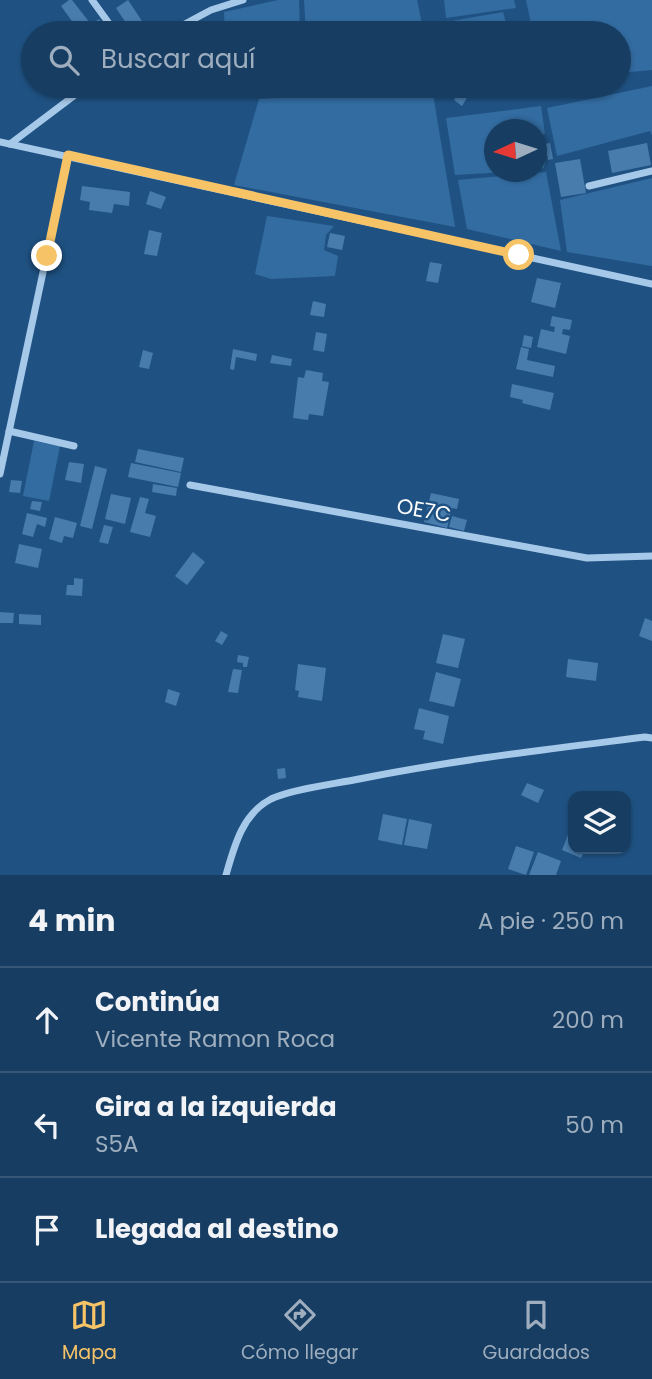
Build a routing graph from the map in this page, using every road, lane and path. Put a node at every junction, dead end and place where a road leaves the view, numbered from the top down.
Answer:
1 (92, 0) edge
2 (243, 0) edge
3 (107, 21) edge
4 (190, 21) edge
5 (71, 98) edge
6 (0, 142) edge
7 (10, 144) junction
8 (68, 155) junction
9 (652, 171) edge
10 (589, 186) dead end
11 (652, 284) edge
12 (9, 431) junction
13 (74, 446) dead end
14 (0, 474) edge
15 (190, 485) dead end
16 (652, 556) edge
17 (652, 738) edge
18 (226, 875) edge

1 - 3 street
2 - 4 street
5 - 7 street
6 - 7 street
7 - 8 street
8 - 11 street
8 - 12 street
9 - 10 street
12 - 13 street
12 - 14 street
15 - 16 street, OE7C
17 - 18 street

